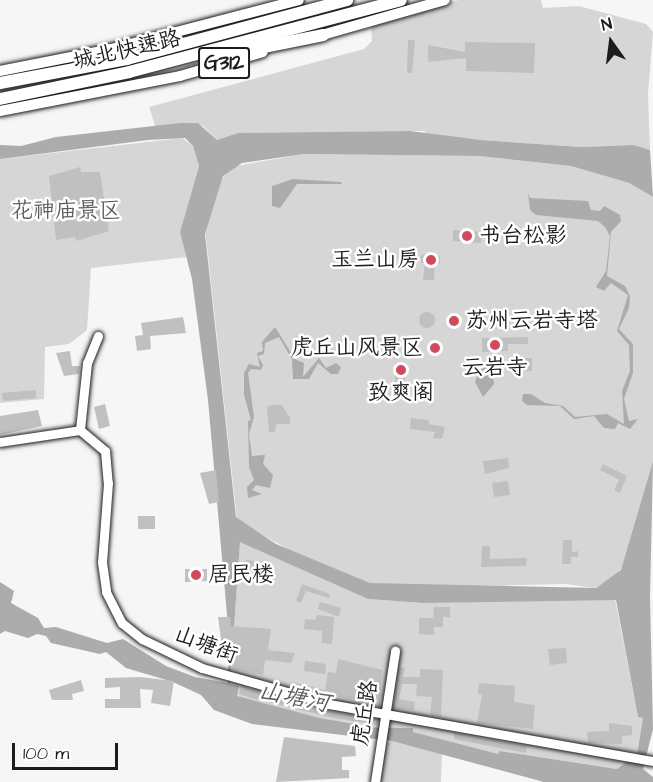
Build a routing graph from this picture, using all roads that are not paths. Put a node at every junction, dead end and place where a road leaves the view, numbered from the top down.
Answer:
1 (299, 0) edge
2 (347, 0) edge
3 (402, 0) edge
4 (445, 0) edge
5 (323, 35) junction
6 (0, 71) edge
7 (129, 72) junction
8 (0, 83) edge
9 (0, 99) edge
10 (0, 111) edge
11 (98, 336) dead end
12 (80, 430) junction
13 (0, 442) edge
14 (395, 651) dead end
15 (385, 715) junction
16 (653, 761) edge
17 (375, 782) edge

1 - 6 main road, G312
2 - 8 highway, 城北快速路
3 - 7 highway, 城北快速路
4 - 5 main road, G312
5 - 7 highway
5 - 10 main road, G312
7 - 9 highway, 城北快速路
11 - 12 street
12 - 13 street
12 - 15 street, 山塘街
14 - 15 street, 虎丘路
15 - 16 street, 山塘街
15 - 17 street, 虎丘路

